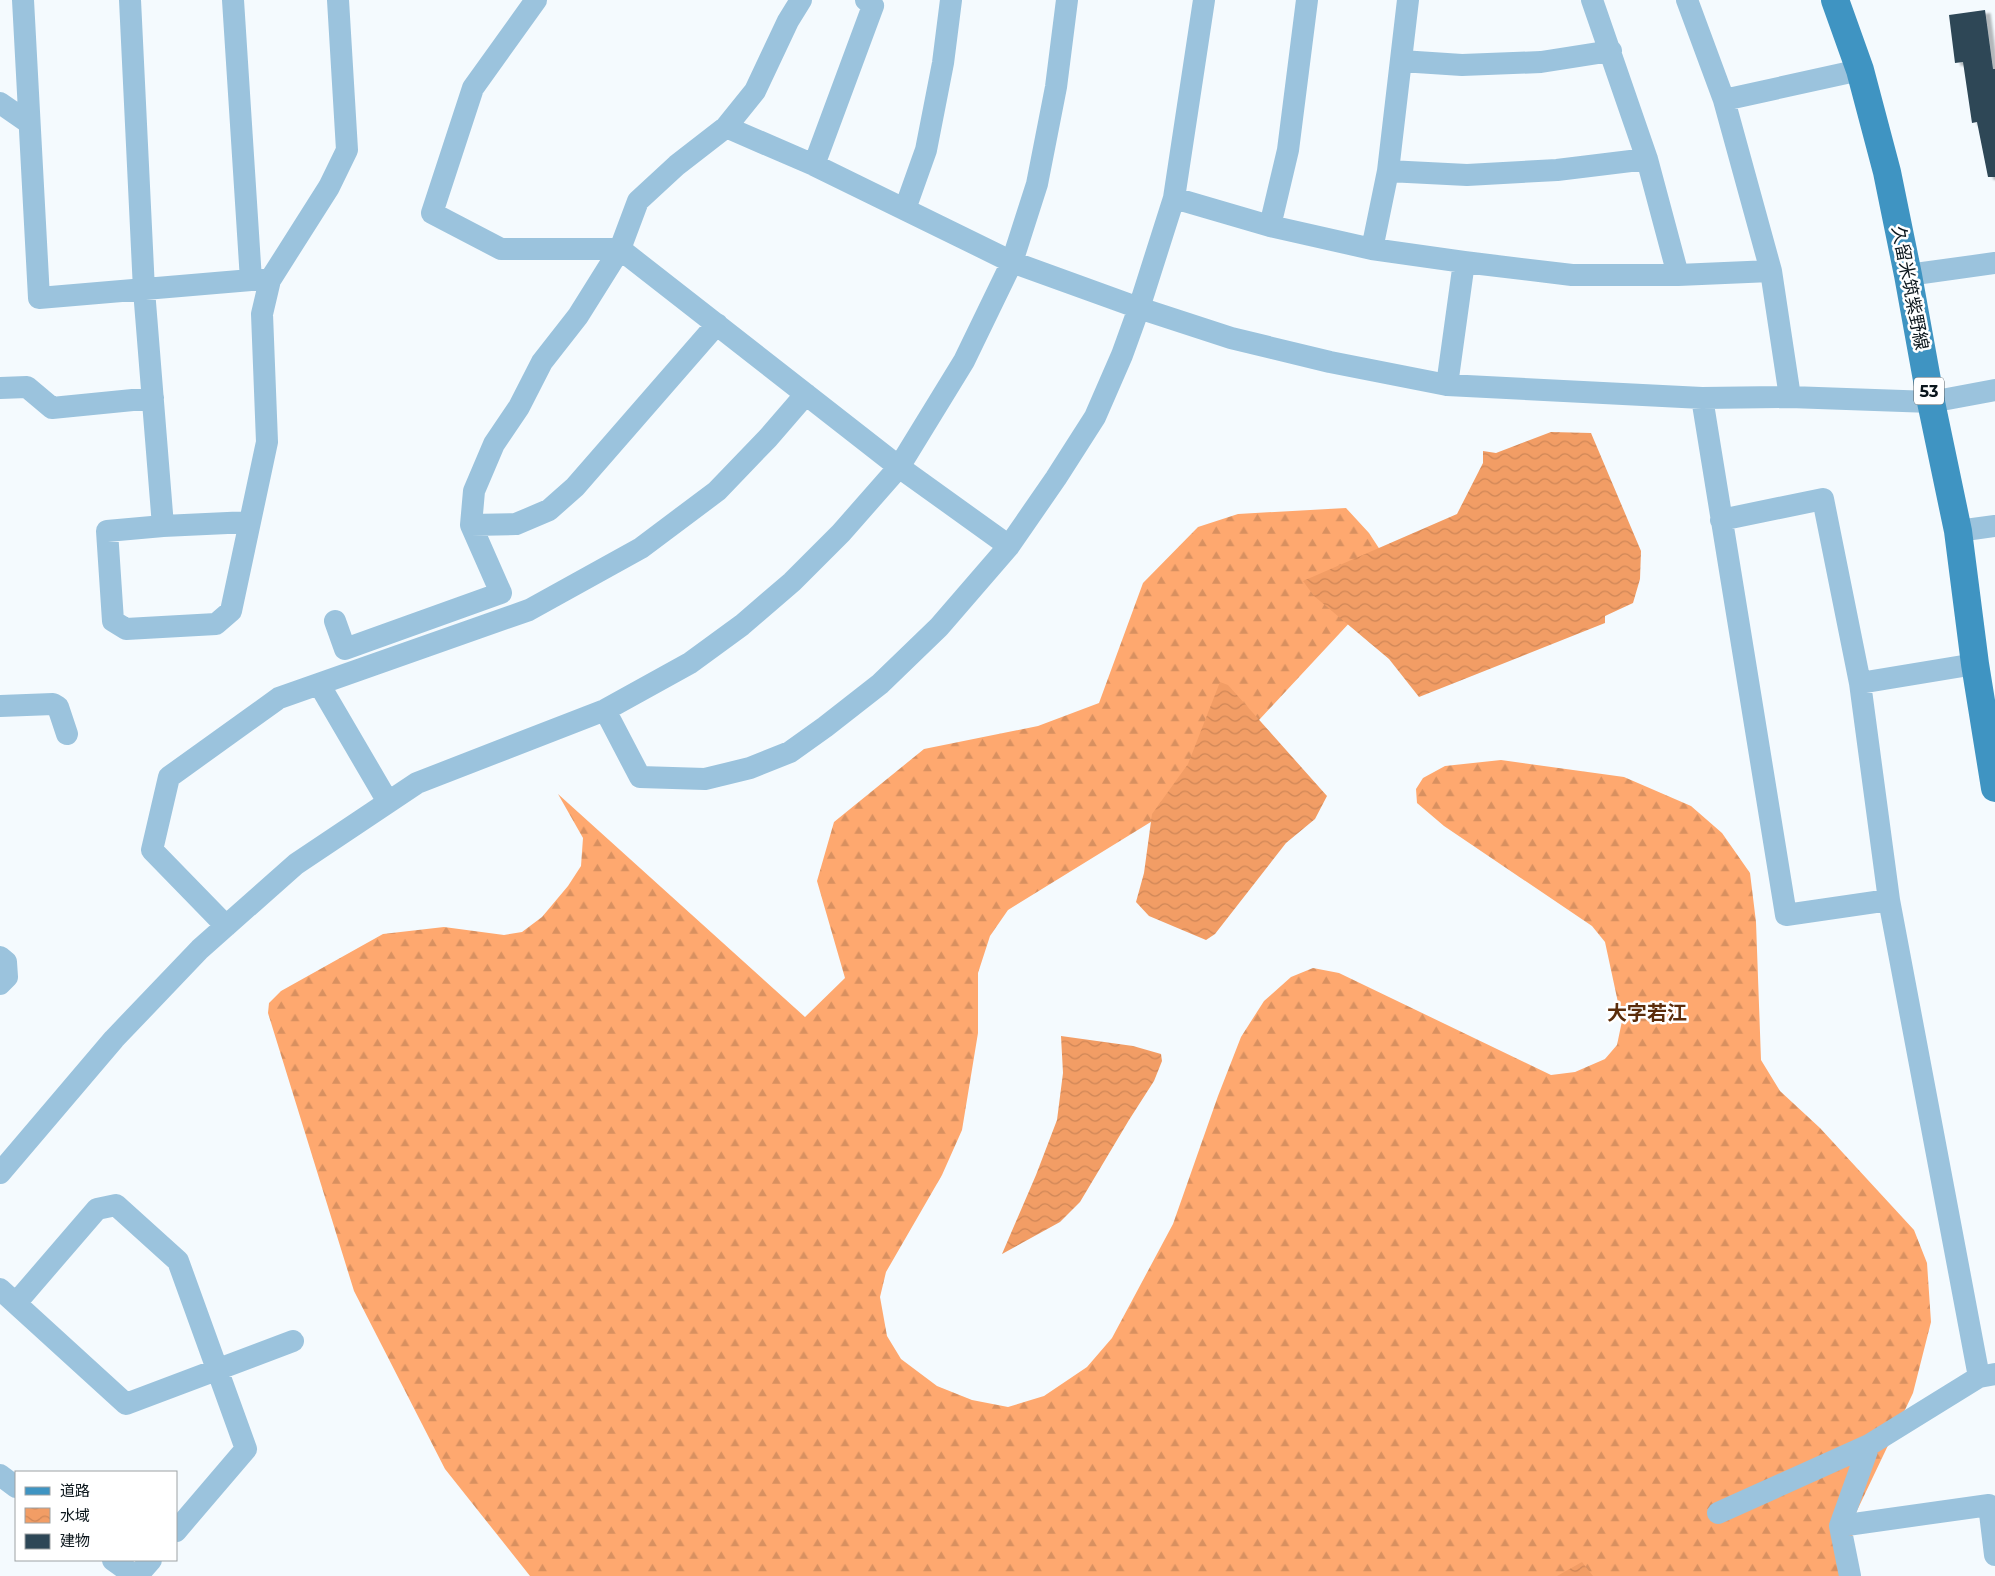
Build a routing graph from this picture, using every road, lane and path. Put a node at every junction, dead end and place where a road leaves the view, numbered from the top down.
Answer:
1 (23, 0) edge
2 (130, 0) edge
3 (233, 0) edge
4 (338, 0) edge
5 (536, 0) edge
6 (801, 0) edge
7 (866, 0) edge
8 (950, 0) edge
9 (1067, 0) edge
10 (1204, 0) edge
11 (1307, 0) edge
12 (1408, 0) edge
13 (1592, 0) edge
14 (1687, 0) edge
15 (1835, 0) edge
16 (1611, 51) junction
17 (1401, 61) junction
18 (1860, 70) junction
19 (1724, 100) junction
20 (0, 102) edge
21 (29, 123) junction
22 (726, 127) junction
23 (1647, 159) junction
24 (814, 165) junction
25 (1388, 171) junction
26 (1174, 198) junction
27 (905, 209) junction
28 (1270, 226) junction
29 (620, 249) junction
30 (1372, 249) junction
31 (1012, 262) junction
32 (1464, 262) junction
33 (1995, 263) edge
34 (1771, 271) junction
35 (1678, 275) junction
36 (1908, 275) junction
37 (260, 280) junction
38 (144, 290) junction
39 (1139, 308) junction
40 (717, 324) junction
41 (1447, 385) junction
42 (0, 388) edge
43 (1995, 390) edge
44 (806, 394) junction
45 (1790, 397) junction
46 (153, 398) junction
47 (1702, 398) junction
48 (1931, 402) junction
49 (899, 467) junction
50 (1721, 520) junction
51 (249, 522) junction
52 (471, 525) junction
53 (162, 526) junction
54 (1995, 526) edge
55 (1958, 531) junction
56 (1009, 546) junction
57 (334, 621) dead end
58 (1975, 664) junction
59 (1860, 683) junction
60 (319, 684) junction
61 (0, 706) edge
62 (605, 710) junction
63 (67, 734) dead end
64 (1995, 788) edge
65 (388, 802) junction
66 (1889, 900) junction
67 (226, 926) junction
68 (0, 957) edge
69 (0, 984) edge
70 (0, 1173) edge
71 (8, 1296) edge
72 (293, 1340) dead end
73 (218, 1368) junction
74 (1987, 1375) edge
75 (1869, 1445) junction
76 (0, 1475) edge
77 (15, 1486) edge
78 (1718, 1513) dead end
79 (1840, 1526) junction
80 (178, 1528) edge
81 (1995, 1555) edge
82 (114, 1561) edge
83 (150, 1561) edge
84 (136, 1576) edge
85 (1850, 1576) edge

1 - 21 street
2 - 38 street
3 - 37 street
4 - 37 street
5 - 29 street
6 - 22 street
7 - 24 street
8 - 27 street
9 - 31 street
10 - 26 street
11 - 28 street
12 - 17 street
13 - 16 street
14 - 19 street
15 - 18 main road, 久留米筑紫野線 / 53
16 - 17 street
16 - 23 street
17 - 25 street
18 - 19 street
18 - 36 main road, 久留米筑紫野線 / 53
19 - 34 street
20 - 21 street
21 - 38 street
22 - 24 street
22 - 29 street
23 - 25 street
23 - 35 street
24 - 27 street
25 - 30 street
26 - 28 street
26 - 39 street
27 - 31 street
28 - 30 street
29 - 40 street
29 - 52 street
30 - 32 street
31 - 39 street
31 - 49 street
32 - 35 street
32 - 41 street
33 - 36 street
34 - 35 street
34 - 45 street
36 - 48 main road, 久留米筑紫野線 / 53
37 - 38 street
37 - 51 street
38 - 46 street
39 - 41 street
39 - 56 street
40 - 44 street
40 - 52 street
41 - 47 street
42 - 46 street
43 - 48 street
44 - 49 street
44 - 60 street
45 - 47 street
45 - 48 street
46 - 53 street
47 - 50 street
48 - 55 main road, 久留米筑紫野線 / 53
49 - 56 street
49 - 62 street
50 - 59 street
50 - 66 street
51 - 53 street
51 - 53 street
52 - 57 street
54 - 55 street
55 - 58 main road, 久留米筑紫野線 / 53
56 - 62 street
58 - 59 street
58 - 64 main road, 久留米筑紫野線 / 53
59 - 66 street
60 - 65 street
60 - 67 street
61 - 63 street
62 - 65 street
65 - 67 street
66 - 74 street
67 - 70 street
68 - 69 street
71 - 73 street
71 - 73 street
72 - 73 street
73 - 80 street
74 - 75 street
75 - 78 street
75 - 79 street
76 - 77 street
79 - 81 street
79 - 85 street
82 - 84 street
83 - 84 street

